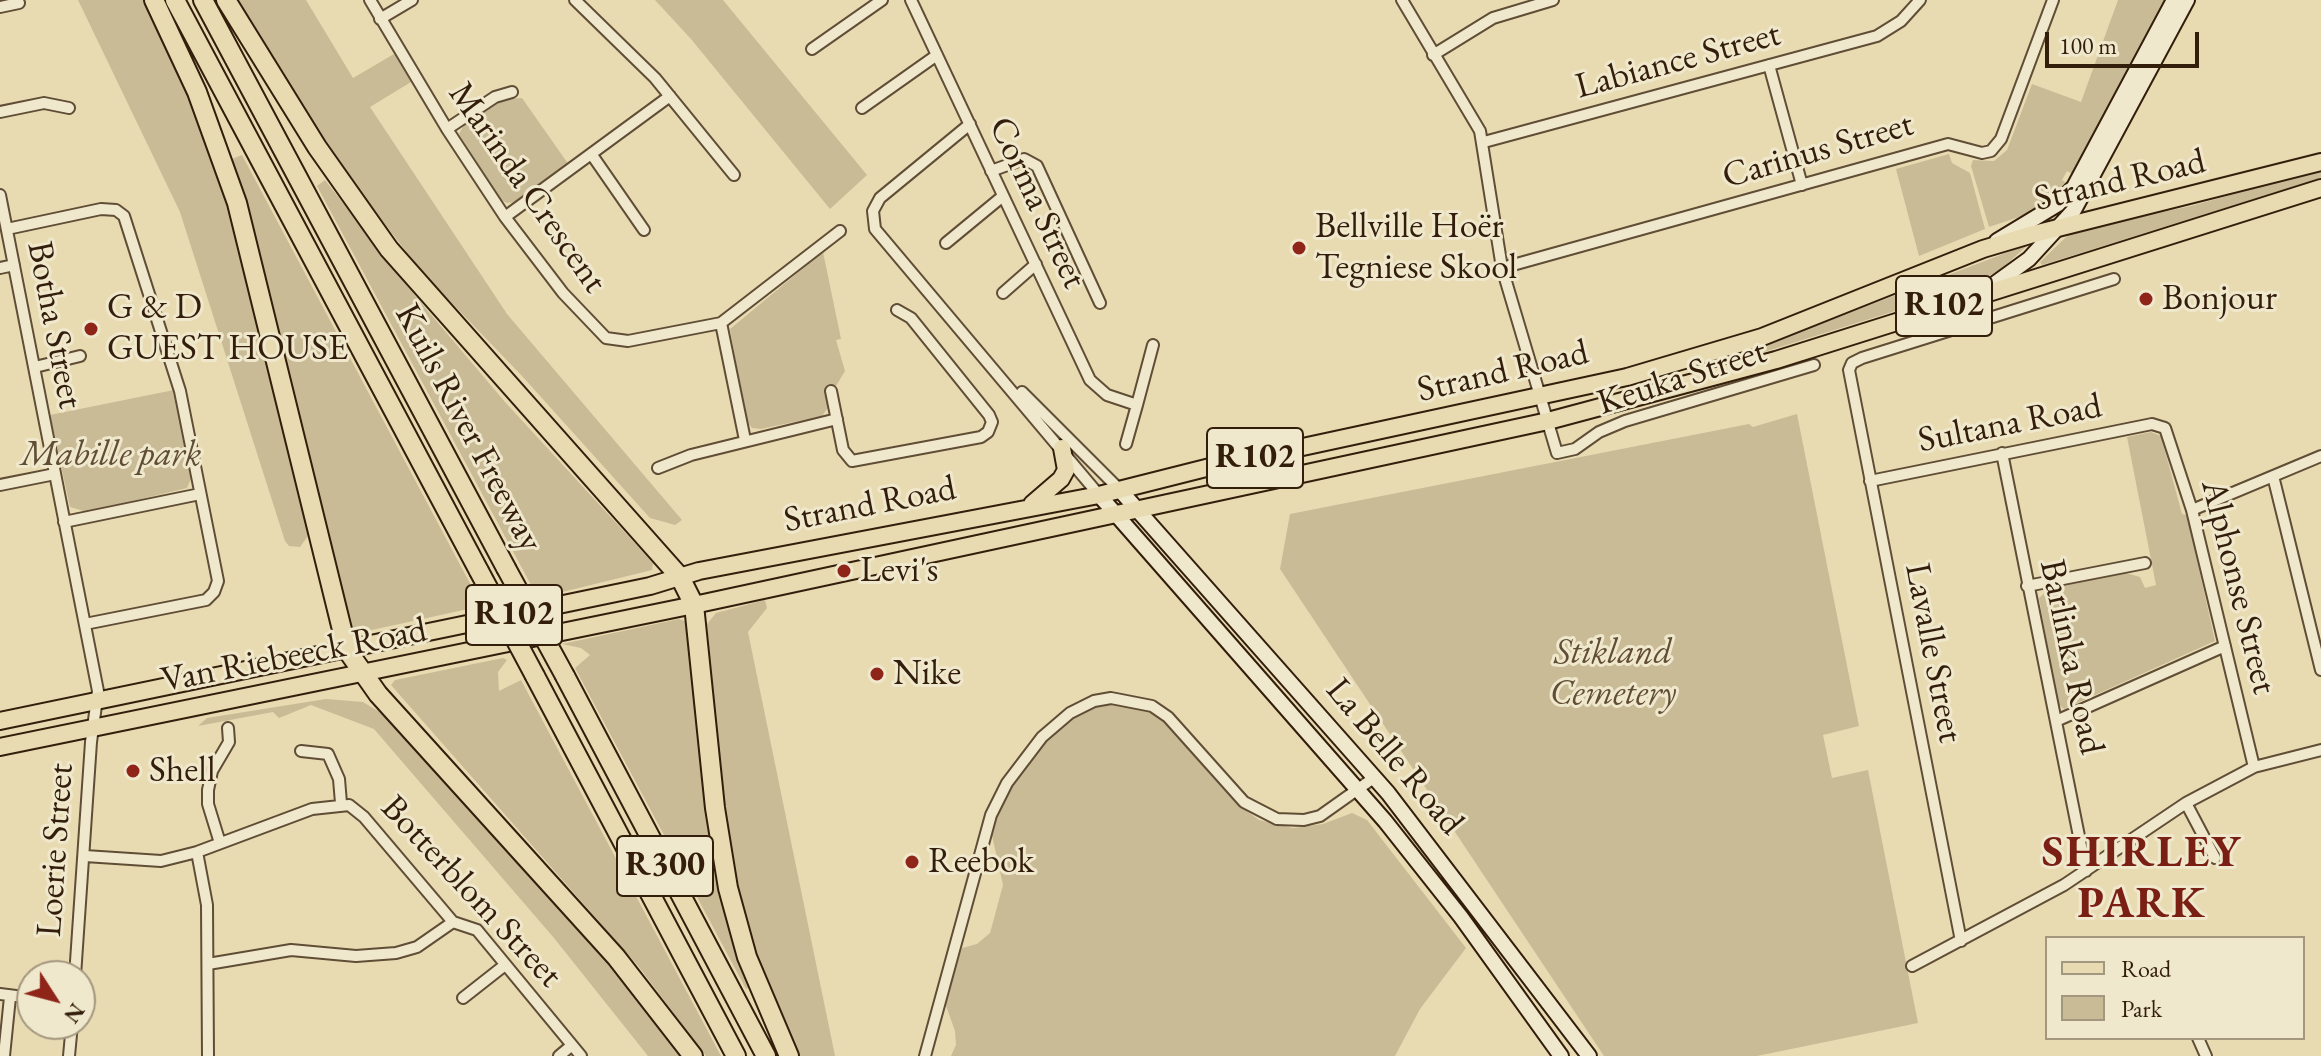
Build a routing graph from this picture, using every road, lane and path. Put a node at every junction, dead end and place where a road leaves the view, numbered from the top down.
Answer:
1 (154, 0) edge
2 (175, 0) edge
3 (203, 0) edge
4 (226, 0) edge
5 (370, 0) edge
6 (412, 0) edge
7 (575, 0) edge
8 (882, 0) edge
9 (911, 0) edge
10 (1402, 0) edge
11 (1553, 0) edge
12 (1920, 0) edge
13 (2053, 0) edge
14 (2174, 0) edge
15 (2187, 0) edge
16 (19, 3) dead end
17 (0, 7) edge
18 (380, 19) junction
19 (812, 49) dead end
20 (937, 55) junction
21 (1433, 55) junction
22 (1769, 65) junction
23 (512, 92) dead end
24 (670, 96) junction
25 (69, 108) dead end
26 (862, 108) dead end
27 (0, 112) edge
28 (970, 124) junction
29 (447, 129) junction
30 (1484, 142) junction
31 (592, 155) junction
32 (2321, 162) edge
33 (991, 171) junction
34 (734, 175) dead end
35 (1802, 185) junction
36 (2321, 188) edge
37 (0, 195) edge
38 (1003, 196) junction
39 (505, 217) junction
40 (2061, 226) junction
41 (7, 229) junction
42 (644, 230) dead end
43 (840, 231) dead end
44 (946, 243) dead end
45 (1983, 249) junction
46 (1036, 264) junction
47 (14, 265) junction
48 (0, 268) edge
49 (1502, 268) junction
50 (2114, 279) dead end
51 (1003, 293) dead end
52 (1980, 294) junction
53 (1100, 303) dead end
54 (897, 310) dead end
55 (721, 323) junction
56 (1153, 345) dead end
57 (80, 356) dead end
58 (1814, 365) dead end
59 (35, 367) junction
60 (1005, 379) junction
61 (831, 391) dead end
62 (1540, 398) junction
63 (1137, 405) junction
64 (837, 419) junction
65 (1548, 421) junction
66 (2161, 426) joint
67 (745, 440) junction
68 (1126, 444) dead end
69 (1062, 448) junction
70 (2002, 453) junction
71 (2321, 456) edge
72 (658, 468) dead end
73 (55, 474) junction
74 (2273, 476) junction
75 (1870, 481) junction
76 (0, 485) edge
77 (1119, 489) junction
78 (200, 494) junction
79 (1099, 495) junction
80 (1027, 508) junction
81 (1138, 509) junction
82 (2192, 510) junction
83 (1116, 513) junction
84 (64, 522) junction
85 (2145, 563) dead end
86 (680, 577) junction
87 (2027, 586) junction
88 (694, 605) junction
89 (85, 624) junction
90 (2225, 646) junction
91 (347, 650) junction
92 (2321, 670) edge
93 (363, 675) junction
94 (98, 702) junction
95 (0, 721) edge
96 (2056, 721) junction
97 (94, 728) junction
98 (228, 728) dead end
99 (335, 741) dead end
100 (0, 747) edge
101 (2321, 750) edge
102 (301, 751) dead end
103 (328, 754) junction
104 (2254, 767) junction
105 (1375, 777) junction
106 (1359, 789) junction
107 (341, 803) junction
108 (2186, 803) junction
109 (220, 843) junction
110 (197, 852) junction
111 (85, 856) junction
112 (2215, 858) dead end
113 (2086, 871) junction
114 (453, 922) junction
115 (1961, 941) junction
116 (76, 960) edge
117 (208, 964) junction
118 (505, 965) junction
119 (1912, 966) dead end
120 (5, 996) edge
121 (463, 998) dead end
122 (1532, 1014) junction
123 (571, 1046) junction
124 (1584, 1054) edge
125 (4, 1056) edge
126 (208, 1056) edge
127 (559, 1056) edge
128 (581, 1056) edge
129 (693, 1056) edge
130 (736, 1056) edge
131 (766, 1056) edge
132 (789, 1056) edge
133 (925, 1056) edge
134 (1545, 1056) edge
135 (1561, 1056) edge

1 - 91 highway
2 - 130 highway, Kuils River Freeway / R300, bridge
3 - 131 highway, Kuils River Freeway / R300, bridge
4 - 86 highway
5 - 18 street, Marinda Crescent
6 - 18 street
7 - 24 street
8 - 19 street
9 - 20 street, Corma Street
10 - 21 street
11 - 21 street
12 - 22 street, Labiance Street
13 - 35 street, Carinus Street
14 - 45 main road
15 - 40 main road
16 - 17 street
18 - 29 street, Marinda Crescent
20 - 26 street
20 - 28 street, Corma Street
21 - 30 street
22 - 30 street, Labiance Street
22 - 35 street
23 - 29 street
24 - 31 street
24 - 34 street
25 - 27 street
28 - 33 street, Corma Street
28 - 60 street
29 - 39 street, Marinda Crescent
30 - 49 street
31 - 39 street
31 - 42 street
32 - 40 main road, Strand Road / R102
33 - 38 street, Corma Street
33 - 53 street
35 - 49 street, Carinus Street
36 - 52 main road, Strand Road / R102
37 - 41 street, Botha Street
38 - 44 street
38 - 46 street, Corma Street
39 - 55 street, Marinda Crescent
40 - 45 main road, Strand Road / R102
40 - 52 main road
41 - 47 street, Botha Street
41 - 78 street
43 - 55 street, Marinda Crescent
45 - 62 main road, Strand Road / R102
46 - 51 street
46 - 63 street, Corma Street
47 - 48 street
47 - 59 street, Botha Street
49 - 62 street
50 - 75 street, Lavalle Street
52 - 65 main road, Strand Road / R102
54 - 64 street
55 - 67 street
56 - 63 street
57 - 59 street
58 - 65 street, Keuka Street
59 - 73 street, Botha Street
60 - 69 street
60 - 77 street
61 - 64 street
62 - 65 street
62 - 77 main road, Strand Road / R102
63 - 68 street
64 - 67 street
65 - 81 main road, Strand Road / R102
66 - 70 street, Sultana Road
66 - 82 street, Alphonse Street
67 - 72 street
69 - 79 street
69 - 80 main road
70 - 75 street, Sultana Road
70 - 87 street, Barlinka Road
71 - 74 street
73 - 76 street
73 - 84 street, Botha Street
74 - 82 street
74 - 92 street
75 - 115 street, Lavalle Street
77 - 79 main road, Strand Road / R102
77 - 81 main road, La Belle Road
78 - 84 street
78 - 89 street
79 - 80 main road, Strand Road / R102
79 - 83 main road, La Belle Road
80 - 86 main road, Strand Road / R102
81 - 83 main road, Strand Road / R102
81 - 105 main road, La Belle Road
82 - 90 street, Alphonse Street
83 - 88 main road, Strand Road / R102
83 - 106 main road, La Belle Road
84 - 89 street, Botha Street
85 - 87 street
86 - 88 highway
86 - 91 main road, Van Riebeeck Road / R102
87 - 96 street, Barlinka Road
88 - 93 main road, Van Riebeeck Road / R102
88 - 132 highway
89 - 94 street, Botha Street
90 - 96 street
90 - 104 street, Alphonse Street
91 - 93 highway
91 - 94 main road, Van Riebeeck Road / R102
93 - 97 main road, Van Riebeeck Road / R102
93 - 129 highway
94 - 95 main road, Van Riebeeck Road / R102
94 - 97 street, Loerie Street
96 - 113 street, Barlinka Road
97 - 100 main road, Van Riebeeck Road / R102
97 - 111 street, Loerie Street
98 - 109 street
99 - 103 street
101 - 104 street
102 - 103 street
103 - 107 street
104 - 108 street
105 - 106 street
105 - 124 main road, La Belle Road
106 - 122 main road, La Belle Road
106 - 133 street
107 - 109 street, Botterblom Street
107 - 114 street, Botterblom Street
108 - 112 street
108 - 113 street
109 - 110 street, Botterblom Street
110 - 111 street, Botterblom Street
110 - 117 street
111 - 116 street, Loerie Street
113 - 115 street
114 - 117 street
114 - 118 street, Botterblom Street
115 - 119 street
117 - 126 street
118 - 121 street
118 - 123 street, Botterblom Street
120 - 125 street
122 - 134 main road
122 - 135 main road, La Belle Road
123 - 127 street
123 - 128 street, Botterblom Street

